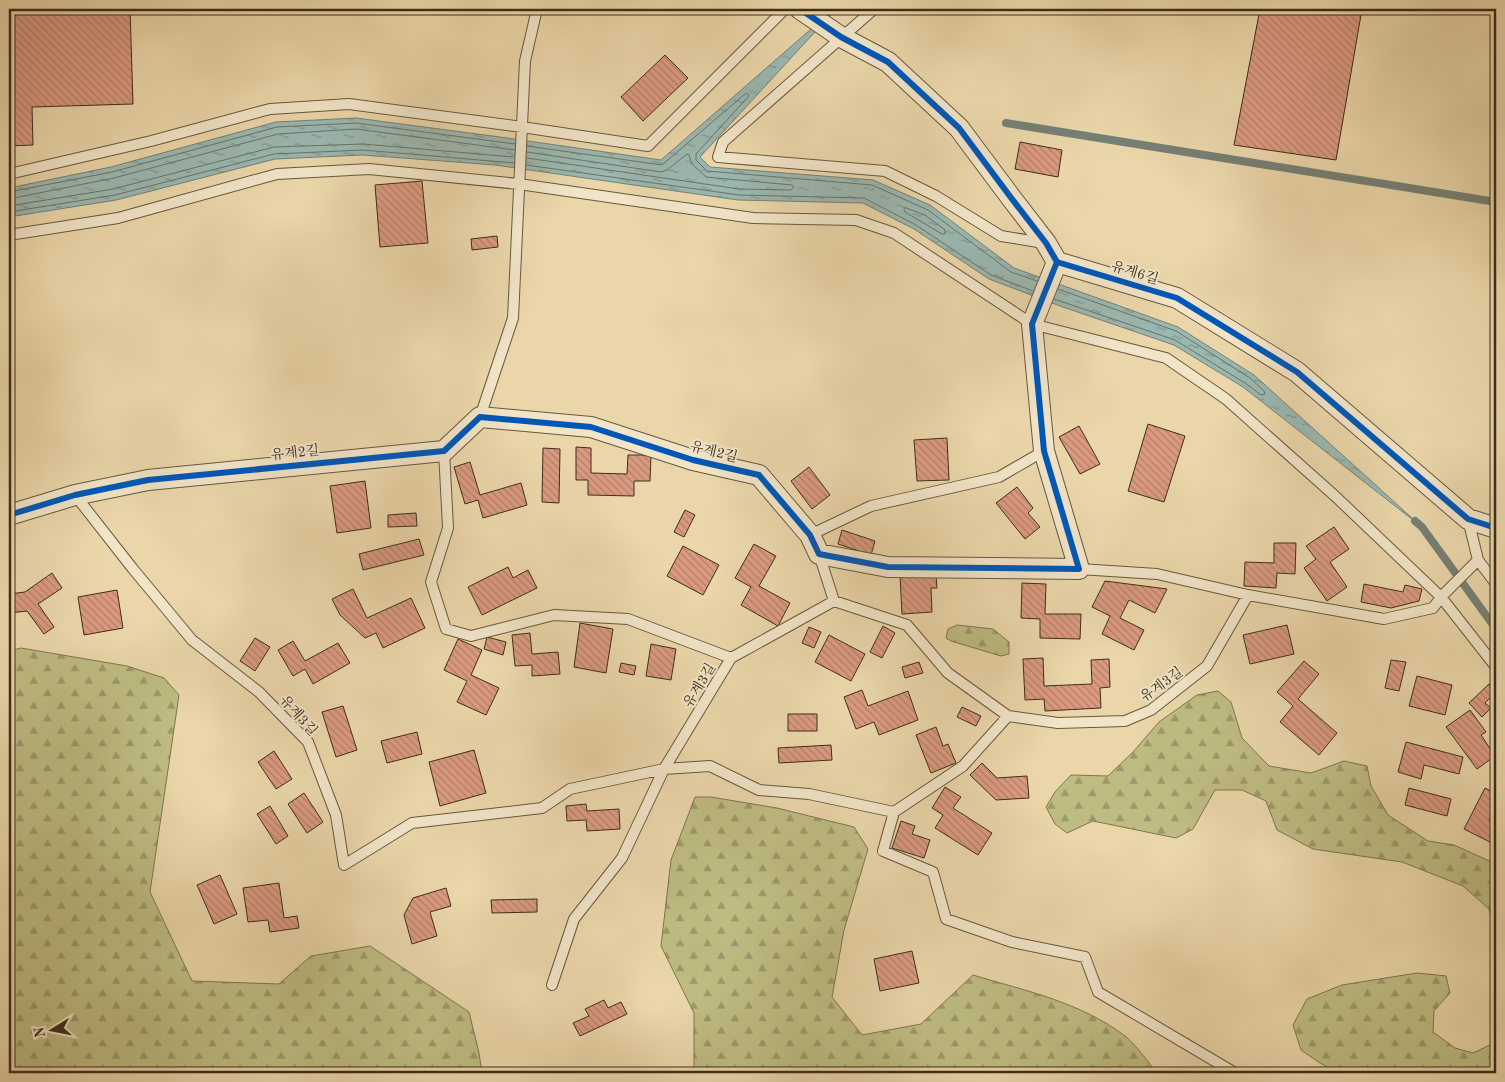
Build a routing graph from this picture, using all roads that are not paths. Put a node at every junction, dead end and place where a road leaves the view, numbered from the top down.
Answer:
1 (536, 9) edge
2 (784, 9) edge
3 (800, 9) edge
4 (874, 9) edge
5 (841, 36) junction
6 (522, 127) junction
7 (9, 174) edge
8 (519, 184) junction
9 (9, 235) edge
10 (1046, 243) junction
11 (1057, 262) junction
12 (1032, 324) junction
13 (480, 417) junction
14 (444, 451) junction
15 (1044, 451) junction
16 (76, 495) junction
17 (9, 515) edge
18 (1468, 519) junction
19 (1496, 528) edge
20 (810, 536) junction
21 (819, 554) junction
22 (1478, 560) junction
23 (1078, 569) junction
24 (1496, 584) edge
25 (1248, 595) junction
26 (1441, 598) junction
27 (834, 601) junction
28 (731, 658) junction
29 (1496, 667) edge
30 (1008, 716) junction
31 (664, 769) junction
32 (894, 812) junction
33 (552, 985) dead end
34 (1235, 1073) edge

1 - 6 lane
2 - 6 lane
3 - 5 street
4 - 5 lane
5 - 10 street
5 - 10 lane
6 - 7 lane
6 - 8 lane
8 - 9 lane
8 - 12 lane
8 - 13 lane
10 - 11 street
11 - 12 street
11 - 18 street, 유계6길
12 - 15 street
12 - 26 lane
13 - 14 street
13 - 20 street, 유계2길
14 - 16 street, 유계2길
14 - 28 lane
15 - 20 lane
15 - 23 street
16 - 17 street, 유계2길
16 - 31 lane, 유계3길
18 - 19 street, 유계6길
18 - 22 lane
20 - 21 street, 유계2길
21 - 23 street
21 - 27 lane
22 - 24 lane
22 - 26 lane
23 - 25 lane
25 - 26 lane
25 - 30 lane, 유계3길
26 - 29 lane
27 - 28 lane, 유계3길
27 - 30 lane, 유계3길
28 - 31 lane, 유계3길
30 - 32 lane
31 - 32 lane
31 - 33 lane
32 - 34 lane

